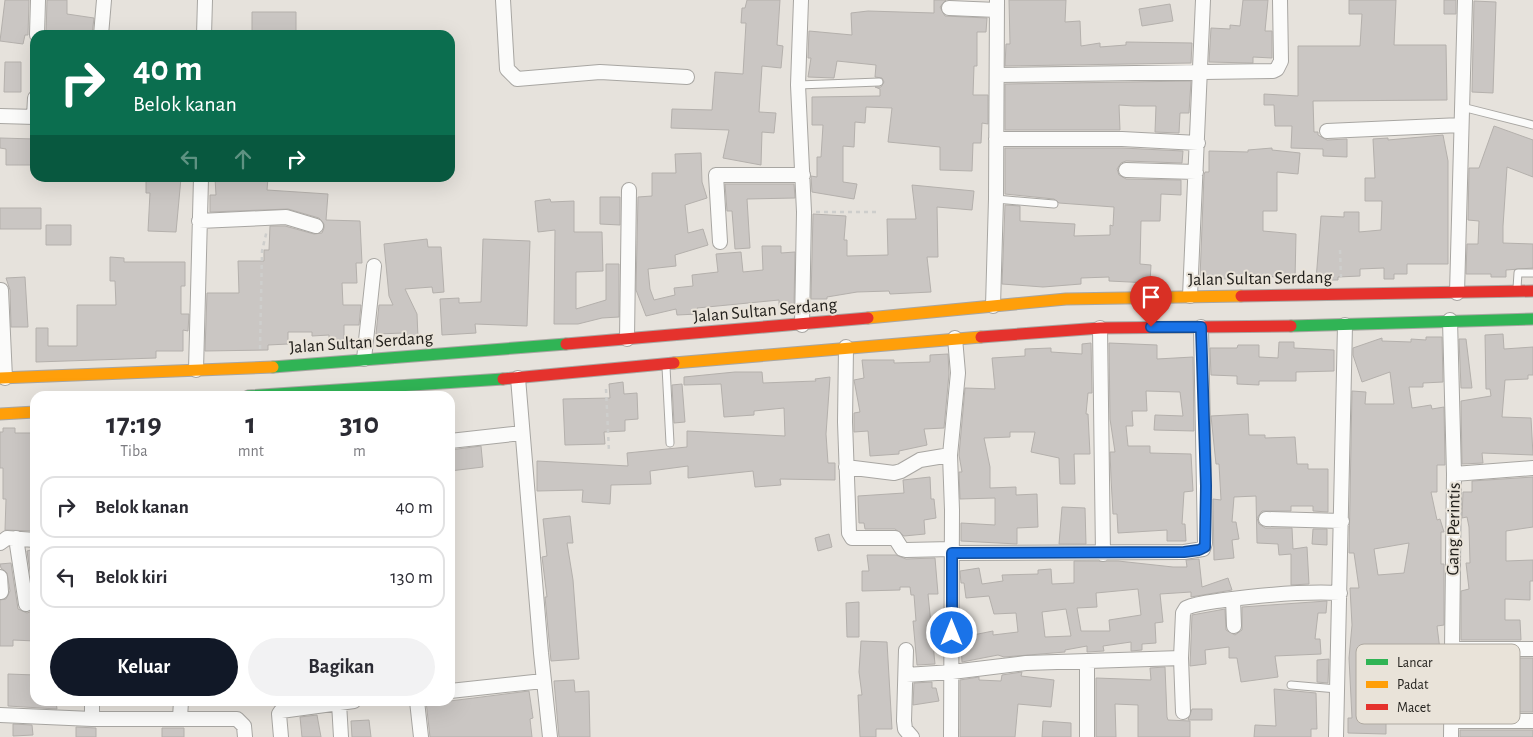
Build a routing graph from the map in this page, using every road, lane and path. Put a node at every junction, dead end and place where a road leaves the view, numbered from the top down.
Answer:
1 (38, 0) edge
2 (104, 0) edge
3 (205, 0) edge
4 (503, 0) edge
5 (801, 0) edge
6 (1203, 0) edge
7 (1280, 0) edge
8 (1465, 0) edge
9 (997, 5) edge
10 (949, 8) dead end
11 (37, 30) edge
12 (102, 30) edge
13 (204, 30) edge
14 (1201, 74) junction
15 (997, 75) junction
16 (687, 77) dead end
17 (879, 82) dead end
18 (798, 85) junction
19 (1462, 107) junction
20 (0, 116) edge
21 (30, 117) edge
22 (1533, 125) edge
23 (1461, 126) junction
24 (1327, 131) dead end
25 (996, 139) junction
26 (1198, 144) junction
27 (1126, 170) dead end
28 (1196, 172) junction
29 (803, 175) junction
30 (201, 182) edge
31 (629, 190) dead end
32 (996, 199) junction
33 (1054, 204) dead end
34 (804, 212) junction
35 (879, 212) dead end
36 (268, 218) junction
37 (200, 221) junction
38 (316, 226) dead end
39 (720, 242) dead end
40 (1340, 250) dead end
41 (374, 266) dead end
42 (1533, 273) edge
43 (1, 290) edge
44 (1517, 291) junction
45 (1533, 291) edge
46 (1457, 293) junction
47 (1342, 294) junction
48 (1190, 296) junction
49 (992, 306) junction
50 (1533, 319) edge
51 (1450, 320) junction
52 (802, 325) junction
53 (1345, 326) junction
54 (1201, 327) junction
55 (1100, 328) junction
56 (627, 338) junction
57 (955, 338) junction
58 (846, 347) junction
59 (364, 359) junction
60 (666, 364) junction
61 (484, 366) junction
62 (260, 368) junction
63 (196, 370) junction
64 (605, 370) junction
65 (3, 378) edge
66 (518, 378) junction
67 (393, 391) edge
68 (30, 412) edge
69 (0, 414) edge
70 (522, 433) junction
71 (455, 440) edge
72 (670, 443) dead end
73 (609, 452) dead end
74 (950, 455) junction
75 (846, 467) junction
76 (1533, 468) edge
77 (1454, 474) junction
78 (1266, 519) dead end
79 (1342, 521) junction
80 (16, 538) junction
81 (30, 539) edge
82 (0, 543) edge
83 (952, 551) junction
84 (1103, 554) junction
85 (0, 577) edge
86 (1, 592) dead end
87 (1340, 593) junction
88 (1233, 599) junction
89 (26, 604) dead end
90 (1234, 626) dead end
91 (1452, 644) edge
92 (1520, 649) edge
93 (1533, 649) edge
94 (906, 650) dead end
95 (1181, 658) junction
96 (1087, 661) junction
97 (952, 672) junction
98 (906, 675) junction
99 (544, 681) junction
100 (1291, 685) dead end
101 (1337, 688) junction
102 (455, 690) edge
103 (92, 706) edge
104 (181, 706) edge
105 (317, 706) edge
106 (339, 706) edge
107 (418, 706) edge
108 (1183, 712) dead end
109 (0, 714) edge
110 (180, 718) junction
111 (92, 719) junction
112 (1520, 721) edge
113 (1533, 721) edge
114 (1451, 724) edge
115 (245, 737) edge
116 (281, 737) edge
117 (342, 737) edge
118 (420, 737) edge
119 (550, 737) edge
120 (912, 737) edge
121 (951, 737) edge
122 (1087, 737) edge
123 (1336, 737) edge
124 (1451, 737) edge

1 - 11 street
2 - 12 street
3 - 13 street
4 - 16 street
5 - 18 street
6 - 14 street
7 - 14 street
8 - 19 street
9 - 10 street
9 - 15 street
14 - 15 street
14 - 26 street
15 - 25 street
17 - 18 lane
18 - 29 street
19 - 22 lane
19 - 23 street
20 - 21 street
23 - 24 street
23 - 46 street
25 - 26 street
25 - 32 street
26 - 28 street
27 - 28 street
28 - 48 street
29 - 34 street
29 - 39 street
30 - 37 street
31 - 56 street
32 - 33 lane
32 - 49 street
34 - 35 path
34 - 52 street
36 - 37 street
36 - 38 street
36 - 62 path
37 - 63 street
40 - 47 path
41 - 59 street
42 - 44 lane
43 - 65 street
44 - 45 highway, Jalan Sultan Serdang
44 - 46 highway, Jalan Sultan Serdang
46 - 47 highway, Jalan Sultan Serdang
47 - 48 highway, Jalan Sultan Serdang
48 - 49 highway, Jalan Sultan Serdang
49 - 52 highway, Jalan Sultan Serdang
50 - 51 highway, Jalan Sultan Serdang
51 - 53 highway, Jalan Sultan Serdang
51 - 77 street, Gang Perintis
52 - 56 highway, Jalan Sultan Serdang
53 - 54 highway, Jalan Sultan Serdang
53 - 79 street
54 - 55 highway, Jalan Sultan Serdang
54 - 84 street
55 - 57 highway, Jalan Sultan Serdang
55 - 84 street
56 - 61 highway, Jalan Sultan Serdang
57 - 58 highway, Jalan Sultan Serdang
57 - 74 street
58 - 60 highway, Jalan Sultan Serdang
58 - 75 street
59 - 61 highway, Jalan Sultan Serdang
59 - 62 highway, Jalan Sultan Serdang
60 - 64 highway, Jalan Sultan Serdang
60 - 72 lane
61 - 66 highway, Jalan Sultan Serdang
61 - 67 highway, Jalan Sultan Serdang
62 - 63 highway, Jalan Sultan Serdang
63 - 65 highway, Jalan Sultan Serdang
64 - 66 highway, Jalan Sultan Serdang
64 - 73 path
66 - 70 street
68 - 69 highway
70 - 71 street
70 - 99 street
74 - 75 street
74 - 83 street
75 - 83 street
76 - 77 street
77 - 91 street, Gang Perintis
78 - 79 street
79 - 87 street
80 - 81 street
80 - 82 street
80 - 89 street
83 - 84 street
83 - 97 street
85 - 86 street
87 - 88 street
87 - 101 street
88 - 90 street
88 - 95 street
92 - 93 street
94 - 98 street
95 - 96 street
95 - 108 street
96 - 97 street
96 - 122 street
97 - 98 street
97 - 121 street
98 - 120 street
99 - 102 street
99 - 119 street
100 - 101 lane
101 - 123 street
103 - 111 street
104 - 110 street
105 - 116 street
106 - 117 street
107 - 118 street
109 - 111 street
110 - 111 street
110 - 115 street
112 - 113 street
114 - 124 street, Gang Perintis

